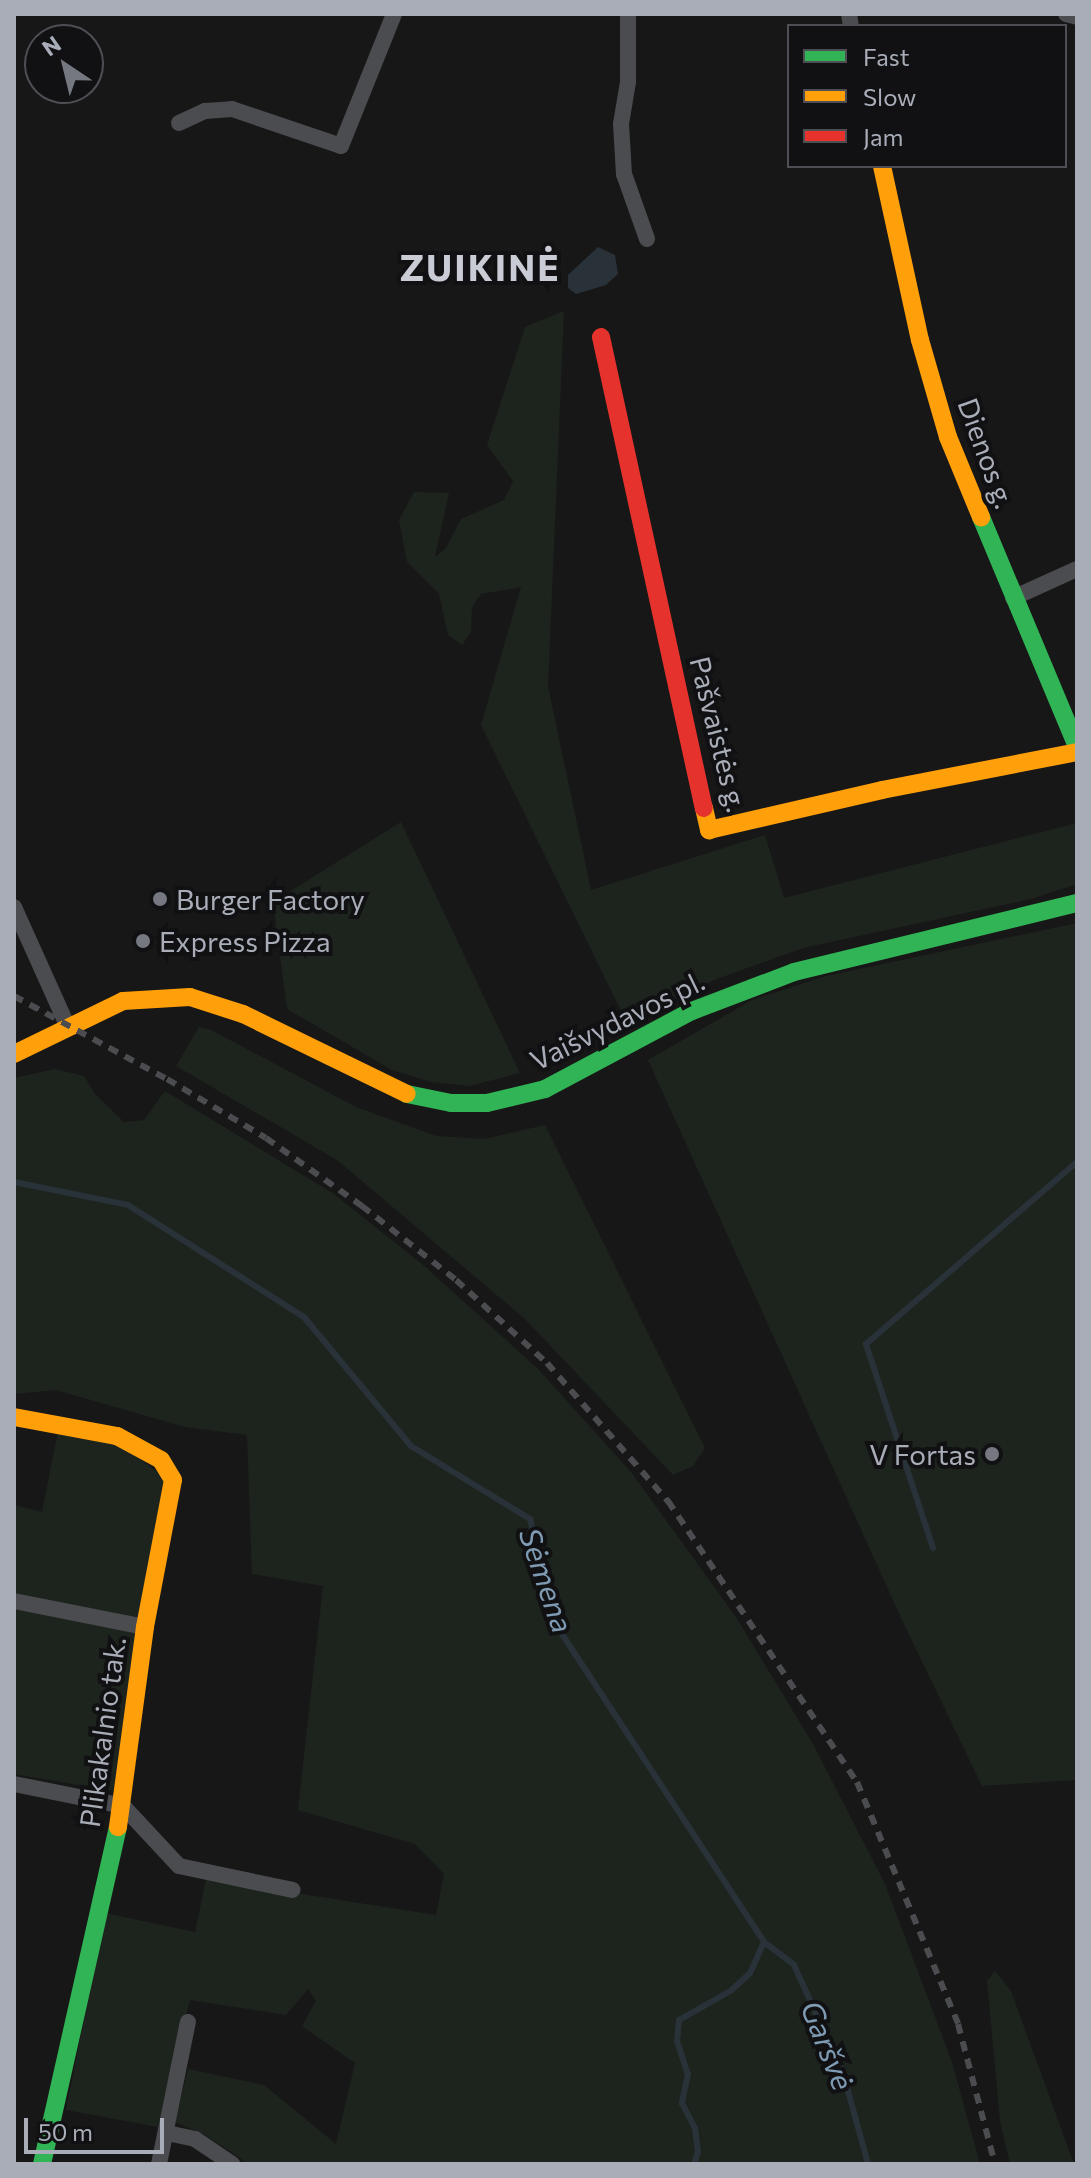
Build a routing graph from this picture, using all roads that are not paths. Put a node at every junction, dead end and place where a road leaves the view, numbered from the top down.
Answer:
1 (394, 14) edge
2 (628, 14) edge
3 (1066, 14) edge
4 (1077, 17) edge
5 (179, 123) dead end
6 (882, 168) edge
7 (647, 239) dead end
8 (601, 337) dead end
9 (1077, 569) edge
10 (1013, 598) junction
11 (1077, 749) edge
12 (1077, 903) edge
13 (14, 907) edge
14 (67, 1025) junction
15 (14, 1054) edge
16 (14, 1417) edge
17 (14, 1601) edge
18 (145, 1627) junction
19 (14, 1784) edge
20 (123, 1806) junction
21 (293, 1890) dead end
22 (188, 2022) dead end
23 (167, 2133) junction
24 (42, 2164) edge
25 (159, 2164) edge
26 (232, 2164) edge

1 - 5 street
2 - 7 street
3 - 4 street
6 - 10 street, Dienos g.
8 - 11 street, Pašvaistės g.
9 - 10 street
10 - 11 street, Dienos g.
12 - 14 street, Vaišvydavos pl.
13 - 14 street
14 - 15 street, Vaišvydavos pl.
16 - 18 street, Plikakalnio tak.
17 - 18 street
18 - 20 street, Plikakalnio tak.
19 - 20 street
20 - 21 street
20 - 24 street, Plikakalnio tak.
22 - 23 street
23 - 25 street
23 - 26 street

